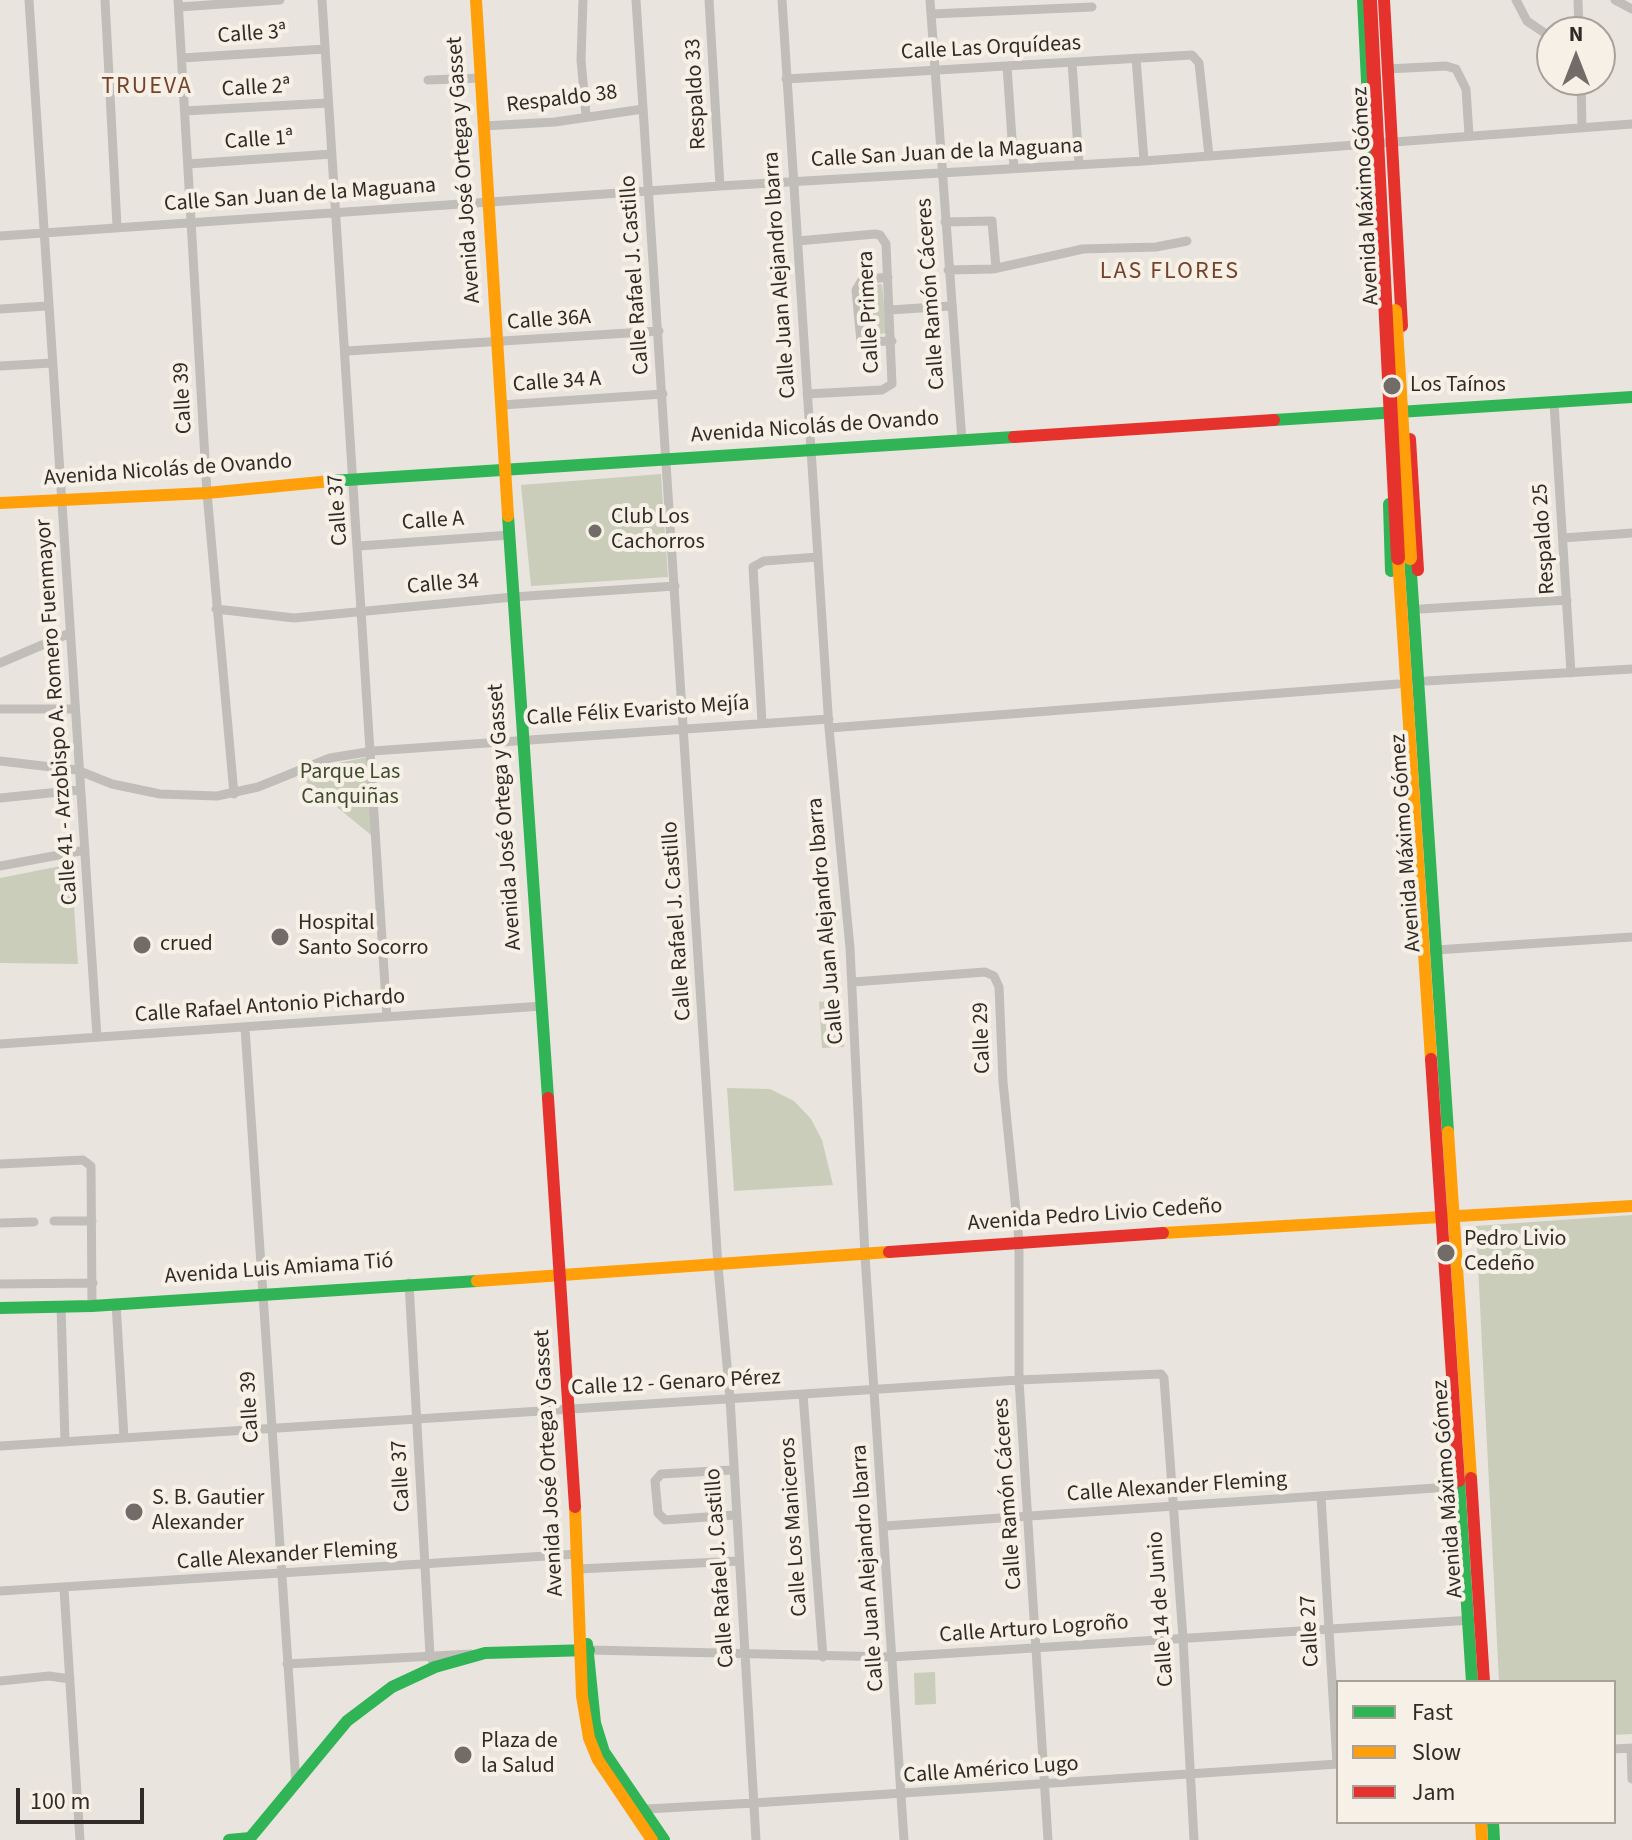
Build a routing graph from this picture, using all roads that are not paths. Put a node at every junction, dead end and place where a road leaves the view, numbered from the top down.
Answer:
1 (29, 0) edge
2 (105, 0) edge
3 (280, 0) edge
4 (322, 0) edge
5 (476, 0) edge
6 (583, 0) edge
7 (636, 0) edge
8 (709, 0) edge
9 (782, 0) edge
10 (930, 0) edge
11 (1382, 0) edge
12 (1516, 0) edge
13 (1615, 0) edge
14 (1362, 1) edge
15 (179, 3) edge
16 (1067, 4) edge
17 (1092, 7) dead end
18 (1632, 9) edge
19 (931, 14) junction
20 (1536, 27) edge
21 (325, 49) junction
22 (182, 58) junction
23 (1136, 58) junction
24 (1072, 62) junction
25 (1007, 66) junction
26 (1387, 69) junction
27 (933, 70) junction
28 (481, 78) junction
29 (786, 79) junction
30 (428, 80) dead end
31 (1581, 96) edge
32 (328, 103) junction
33 (643, 109) junction
34 (185, 111) junction
35 (586, 115) junction
36 (1632, 124) edge
37 (484, 126) junction
38 (1582, 128) junction
39 (1469, 135) junction
40 (1390, 142) junction
41 (1369, 143) junction
42 (332, 154) junction
43 (1209, 156) junction
44 (1144, 161) junction
45 (188, 164) junction
46 (1079, 164) junction
47 (1014, 168) junction
48 (940, 173) junction
49 (793, 181) junction
50 (720, 186) junction
51 (647, 191) junction
52 (489, 202) junction
53 (336, 212) junction
54 (192, 221) junction
55 (945, 222) junction
56 (117, 226) junction
57 (42, 235) junction
58 (0, 236) edge
59 (798, 241) junction
60 (1187, 241) dead end
61 (996, 268) junction
62 (948, 270) junction
63 (888, 277) junction
64 (47, 306) junction
65 (950, 306) junction
66 (0, 309) edge
67 (890, 310) junction
68 (659, 331) junction
69 (892, 341) junction
70 (498, 342) junction
71 (347, 351) junction
72 (52, 363) junction
73 (0, 366) edge
74 (663, 394) junction
75 (807, 394) junction
76 (1632, 397) edge
77 (1554, 403) junction
78 (502, 405) junction
79 (1386, 412) junction
80 (1408, 412) junction
81 (962, 441) junction
82 (812, 451) junction
83 (665, 460) junction
84 (507, 471) junction
85 (355, 479) junction
86 (207, 493) junction
87 (61, 500) junction
88 (0, 503) edge
89 (1632, 533) edge
90 (510, 535) junction
91 (1563, 538) junction
92 (359, 546) junction
93 (818, 557) junction
94 (1404, 558) junction
95 (675, 586) junction
96 (513, 597) junction
97 (1567, 600) junction
98 (216, 609) junction
99 (1421, 609) junction
100 (363, 610) junction
101 (70, 633) junction
102 (0, 663) edge
103 (1632, 669) edge
104 (1571, 673) junction
105 (1426, 681) junction
106 (1398, 684) junction
107 (0, 709) edge
108 (74, 709) junction
109 (762, 722) junction
110 (829, 724) junction
111 (684, 727) junction
112 (522, 738) junction
113 (373, 751) junction
114 (1416, 758) junction
115 (0, 761) edge
116 (77, 770) junction
117 (79, 790) junction
118 (234, 794) junction
119 (0, 798) edge
120 (85, 850) junction
121 (0, 866) edge
122 (1632, 937) edge
123 (1436, 950) junction
124 (853, 982) junction
125 (542, 1006) junction
126 (387, 1017) junction
127 (245, 1028) junction
128 (97, 1037) junction
129 (0, 1044) edge
130 (0, 1164) edge
131 (1632, 1206) edge
132 (1446, 1218) junction
133 (54, 1221) dead end
134 (92, 1221) junction
135 (34, 1222) dead end
136 (0, 1223) edge
137 (1019, 1241) junction
138 (865, 1256) junction
139 (718, 1266) junction
140 (561, 1274) junction
141 (93, 1283) junction
142 (409, 1283) junction
143 (0, 1284) edge
144 (263, 1293) junction
145 (116, 1303) junction
146 (61, 1306) junction
147 (92, 1306) junction
148 (0, 1308) edge
149 (1163, 1375) joint
150 (1019, 1380) junction
151 (875, 1389) junction
152 (803, 1394) junction
153 (730, 1398) junction
154 (568, 1408) junction
155 (417, 1419) junction
156 (270, 1428) junction
157 (124, 1438) junction
158 (65, 1442) junction
159 (0, 1446) edge
160 (732, 1470) junction
161 (1465, 1486) junction
162 (1321, 1496) junction
163 (1174, 1506) junction
164 (735, 1515) junction
165 (1030, 1517) junction
166 (885, 1526) junction
167 (738, 1561) junction
168 (578, 1562) junction
169 (425, 1565) junction
170 (282, 1575) junction
171 (64, 1589) junction
172 (0, 1591) edge
173 (1474, 1620) junction
174 (1329, 1629) junction
175 (1183, 1638) junction
176 (1037, 1648) junction
177 (584, 1650) junction
178 (744, 1653) junction
179 (823, 1657) junction
180 (892, 1657) junction
181 (433, 1661) junction
182 (287, 1664) junction
183 (70, 1679) junction
184 (1472, 1680) edge
185 (1484, 1680) edge
186 (0, 1681) edge
187 (1336, 1734) edge
188 (1631, 1748) edge
189 (1336, 1764) edge
190 (1190, 1775) junction
191 (1632, 1779) edge
192 (296, 1783) junction
193 (1045, 1786) junction
194 (902, 1795) junction
195 (625, 1797) junction
196 (754, 1803) junction
197 (647, 1809) junction
198 (249, 1839) edge
199 (80, 1840) edge
200 (229, 1840) edge
201 (652, 1840) edge
202 (664, 1840) edge
203 (756, 1840) edge
204 (904, 1840) edge
205 (1048, 1840) edge
206 (1194, 1840) edge

1 - 57 street, Calle 41 - Arzobispo A. Romero Fuenmayor
2 - 56 street
3 - 15 street
4 - 21 street, Calle 37
5 - 28 main road, Avenida José Ortega y Gasset
6 - 35 street
7 - 33 street, Calle Rafael J. Castillo
8 - 50 street, Respaldo 33
9 - 29 street, Calle Juan Alejandro lbarra
10 - 19 street, Calle Ramón Cáceres
11 - 26 main road
11 - 94 main road, Avenida Máximo Gómez, bridge
12 - 20 street
13 - 18 street
14 - 41 main road
14 - 94 main road, Avenida Máximo Gómez, bridge
15 - 22 street, Calle 39
16 - 17 street
16 - 19 street
19 - 27 street, Calle Ramón Cáceres
21 - 22 street, Calle 3ª
21 - 32 street, Calle 37
22 - 34 street, Calle 39
23 - 24 street, Calle Las Orquídeas
23 - 43 street, Calle Las Orquídeas
23 - 44 street
24 - 25 street, Calle Las Orquídeas
24 - 46 street
25 - 27 street, Calle Las Orquídeas
25 - 47 street
26 - 39 street
26 - 40 main road
27 - 29 street, Calle Las Orquídeas
27 - 48 street, Calle Ramón Cáceres
28 - 30 street
28 - 37 main road, Avenida José Ortega y Gasset
29 - 49 street, Calle Juan Alejandro lbarra
31 - 38 street
32 - 34 street, Calle 2ª
32 - 42 street, Calle 37
33 - 35 street, Respaldo 38
33 - 51 street, Calle Rafael J. Castillo
34 - 45 street, Calle 39
35 - 37 street, Respaldo 38
36 - 38 street
37 - 52 main road, Avenida José Ortega y Gasset
38 - 39 street
39 - 40 street
40 - 41 street, Calle San Juan de la Maguana
40 - 80 main road
41 - 43 street, Calle San Juan de la Maguana
41 - 79 main road
42 - 45 street, Calle 1ª
42 - 53 street, Calle 37
43 - 44 street, Calle San Juan de la Maguana
44 - 46 street, Calle San Juan de la Maguana
45 - 54 street, Calle 39
46 - 47 street, Calle San Juan de la Maguana
47 - 48 street, Calle San Juan de la Maguana
48 - 49 street, Calle San Juan de la Maguana
48 - 55 street, Calle Ramón Cáceres
49 - 50 street, Calle San Juan de la Maguana
49 - 59 street, Calle Juan Alejandro lbarra
50 - 51 street, Calle San Juan de la Maguana
51 - 52 street, Calle San Juan de la Maguana
51 - 68 street, Calle Rafael J. Castillo
52 - 53 street, Calle San Juan de la Maguana
52 - 70 main road, Avenida José Ortega y Gasset
53 - 54 street, Calle San Juan de la Maguana
53 - 71 street, Calle 37
54 - 56 street, Calle San Juan de la Maguana
54 - 86 street, Calle 39
55 - 61 street
55 - 62 street, Calle Ramón Cáceres
56 - 57 street, Calle San Juan de la Maguana
57 - 58 street, Calle San Juan de la Maguana
57 - 64 street, Calle 41 - Arzobispo A. Romero Fuenmayor
59 - 63 street, Calle Primera
59 - 75 street, Calle Juan Alejandro lbarra
60 - 61 street
61 - 62 street
62 - 65 street, Calle Ramón Cáceres
63 - 67 street, Calle Primera
63 - 69 street
64 - 66 street
64 - 72 street, Calle 41 - Arzobispo A. Romero Fuenmayor
65 - 67 street
65 - 81 street, Calle Ramón Cáceres
67 - 69 street, Calle Primera
68 - 70 street, Calle 36A
68 - 74 street, Calle Rafael J. Castillo
69 - 75 street, Calle Primera
70 - 71 street, Calle 36A
70 - 78 main road, Avenida José Ortega y Gasset
71 - 85 street, Calle 37
72 - 73 street
72 - 87 street, Calle 41 - Arzobispo A. Romero Fuenmayor
74 - 78 street, Calle 34 A
74 - 83 street, Calle Rafael J. Castillo
75 - 82 street, Calle Juan Alejandro lbarra
76 - 77 main road, Avenida Nicolás de Ovando
77 - 80 main road, Avenida Nicolás de Ovando
77 - 91 street, Respaldo 25
78 - 84 main road, Avenida José Ortega y Gasset
79 - 80 main road, Avenida Nicolás de Ovando
79 - 81 main road, Avenida Nicolás de Ovando
79 - 106 main road
80 - 99 main road
81 - 82 main road, Avenida Nicolás de Ovando
82 - 83 main road, Avenida Nicolás de Ovando
82 - 93 street, Calle Juan Alejandro lbarra
83 - 84 main road, Avenida Nicolás de Ovando
83 - 95 street, Calle Rafael J. Castillo
84 - 85 main road, Avenida Nicolás de Ovando
84 - 90 main road, Avenida José Ortega y Gasset
85 - 86 main road, Avenida Nicolás de Ovando
85 - 92 street, Calle 37
86 - 87 main road, Avenida Nicolás de Ovando
86 - 98 street, Calle 39
87 - 88 main road, Avenida Nicolás de Ovando
87 - 101 street, Calle 41 - Arzobispo A. Romero Fuenmayor
89 - 91 street
90 - 92 street, Calle A
90 - 96 main road, Avenida José Ortega y Gasset
91 - 97 street, Respaldo 25
92 - 100 street, Calle 37
93 - 109 street
93 - 110 street, Calle Juan Alejandro lbarra
94 - 114 main road, Avenida Máximo Gómez
95 - 96 street, Calle 34
95 - 111 street, Calle Rafael J. Castillo
96 - 100 street, Calle 34
96 - 112 main road, Avenida José Ortega y Gasset
97 - 99 street
97 - 104 street, Respaldo 25
98 - 100 street, Calle 34
98 - 118 street, Calle 39
99 - 105 main road
100 - 113 street, Calle 37
101 - 102 street
101 - 108 street, Calle 41 - Arzobispo A. Romero Fuenmayor
103 - 104 street
104 - 105 street
105 - 114 main road
106 - 110 street, Calle Félix Evaristo Mejía
106 - 114 main road
107 - 108 street
108 - 116 street, Calle 41 - Arzobispo A. Romero Fuenmayor
109 - 110 street, Calle Félix Evaristo Mejía
109 - 111 street, Calle Félix Evaristo Mejía
110 - 124 street, Calle Juan Alejandro lbarra
111 - 112 street, Calle Félix Evaristo Mejía
111 - 139 street, Calle Rafael J. Castillo
112 - 113 street, Calle Félix Evaristo Mejía
112 - 125 main road, Avenida José Ortega y Gasset
113 - 118 street, Calle Félix Evaristo Mejía
113 - 126 street, Calle 37
114 - 123 main road, Avenida Máximo Gómez
114 - 132 main road, Avenida Máximo Gómez
115 - 116 street, Calle Félix Evaristo Mejía
116 - 117 street, Calle 41 - Arzobispo A. Romero Fuenmayor
116 - 118 street, Calle Félix Evaristo Mejía
117 - 119 street
117 - 120 street, Calle 41 - Arzobispo A. Romero Fuenmayor
120 - 121 street
120 - 128 street, Calle 41 - Arzobispo A. Romero Fuenmayor
122 - 123 street
123 - 132 main road, Avenida Máximo Gómez
124 - 137 street, Calle 29
124 - 138 street, Calle Juan Alejandro lbarra
125 - 126 street, Calle Rafael Antonio Pichardo
125 - 140 main road, Avenida José Ortega y Gasset
126 - 127 street, Calle Rafael Antonio Pichardo
127 - 128 street, Calle Rafael Antonio Pichardo
127 - 144 street, Calle 39
128 - 129 street, Calle Rafael Antonio Pichardo
130 - 134 street
131 - 132 main road, Avenida Pedro Livio Cedeño
132 - 137 main road, Avenida Pedro Livio Cedeño
132 - 161 main road, Avenida Máximo Gómez
133 - 134 street
134 - 141 street
135 - 136 street
137 - 138 main road, Avenida Pedro Livio Cedeño
137 - 150 street, Calle Ramón Cáceres
138 - 139 main road, Avenida Pedro Livio Cedeño
138 - 151 street, Calle Juan Alejandro lbarra
139 - 140 main road, Avenida Pedro Livio Cedeño
139 - 153 street, Calle Rafael J. Castillo
140 - 142 main road, Avenida Luis Amiama Tió
140 - 154 main road, Avenida José Ortega y Gasset
141 - 143 street
141 - 147 street
142 - 144 main road, Avenida Luis Amiama Tió
142 - 155 street, Calle 37
144 - 145 main road, Avenida Luis Amiama Tió
144 - 156 street, Calle 39
145 - 147 main road, Avenida Luis Amiama Tió
145 - 157 street
146 - 147 main road, Avenida Luis Amiama Tió
146 - 148 main road, Avenida Luis Amiama Tió
146 - 158 street
149 - 150 street, Calle 12 - Genaro Pérez
149 - 163 street, Calle 14 de Junio
150 - 151 street, Calle 12 - Genaro Pérez
150 - 165 street, Calle Ramón Cáceres
151 - 152 street, Calle 12 - Genaro Pérez
151 - 166 street, Calle Juan Alejandro lbarra
152 - 153 street, Calle 12 - Genaro Pérez
152 - 179 street, Calle Los Maniceros
153 - 154 street, Calle 12 - Genaro Pérez
153 - 160 street, Calle Rafael J. Castillo
154 - 155 street, Calle 12 - Genaro Pérez
154 - 168 main road, Avenida José Ortega y Gasset
155 - 156 street, Calle 12 - Genaro Pérez
155 - 169 street, Calle 37
156 - 157 street, Calle 12 - Genaro Pérez
156 - 170 street, Calle 39
157 - 158 street, Calle 12 - Genaro Pérez
158 - 159 street, Calle 12 - Genaro Pérez
160 - 164 street, Calle Rafael J. Castillo
160 - 164 street
161 - 162 street, Calle Alexander Fleming
161 - 173 main road, Avenida Máximo Gómez
162 - 163 street, Calle Alexander Fleming
162 - 174 street, Calle 27
163 - 165 street, Calle Alexander Fleming
163 - 175 street, Calle 14 de Junio
164 - 167 street, Calle Rafael J. Castillo
165 - 166 street, Calle Alexander Fleming
165 - 176 street, Calle Ramón Cáceres
166 - 180 street, Calle Juan Alejandro lbarra
167 - 168 street, Calle Alexander Fleming
167 - 178 street, Calle Rafael J. Castillo
168 - 169 street, Calle Alexander Fleming
168 - 177 main road, Avenida José Ortega y Gasset
169 - 170 street, Calle Alexander Fleming
169 - 181 street, Calle 37
170 - 171 street, Calle Alexander Fleming
170 - 182 street, Calle 39
171 - 172 street, Calle Alexander Fleming
171 - 183 street
173 - 174 street, Calle Arturo Logroño
173 - 184 main road, Avenida Máximo Gómez
173 - 185 main road, Avenida Máximo Gómez
174 - 175 street, Calle Arturo Logroño
174 - 187 street, Calle 27
175 - 176 street, Calle Arturo Logroño
175 - 190 street, Calle 14 de Junio
176 - 180 street, Calle Arturo Logroño
176 - 193 street, Calle Ramón Cáceres
177 - 178 street, Calle Arturo Logroño
177 - 181 main road
177 - 195 main road, Avenida José Ortega y Gasset
177 - 197 main road, Avenida José Ortega y Gasset
178 - 179 street, Calle Arturo Logroño
178 - 196 street, Calle Rafael J. Castillo
179 - 180 street, Calle Arturo Logroño
180 - 194 street, Calle Juan Alejandro lbarra
181 - 182 street
181 - 192 main road
182 - 192 street, Calle 39
183 - 186 street
183 - 199 street
188 - 191 street
189 - 190 street, Calle Américo Lugo
190 - 193 street, Calle Américo Lugo
190 - 206 street, Calle 14 de Junio
192 - 198 main road
193 - 194 street, Calle Américo Lugo
193 - 205 street, Calle Ramón Cáceres
194 - 196 street, Calle Américo Lugo
194 - 204 street, Calle Juan Alejandro lbarra
195 - 197 street
195 - 201 main road, Avenida José Ortega y Gasset
196 - 197 street, Calle Américo Lugo
196 - 203 street, Calle Rafael J. Castillo
197 - 202 main road, Avenida José Ortega y Gasset
198 - 200 main road

